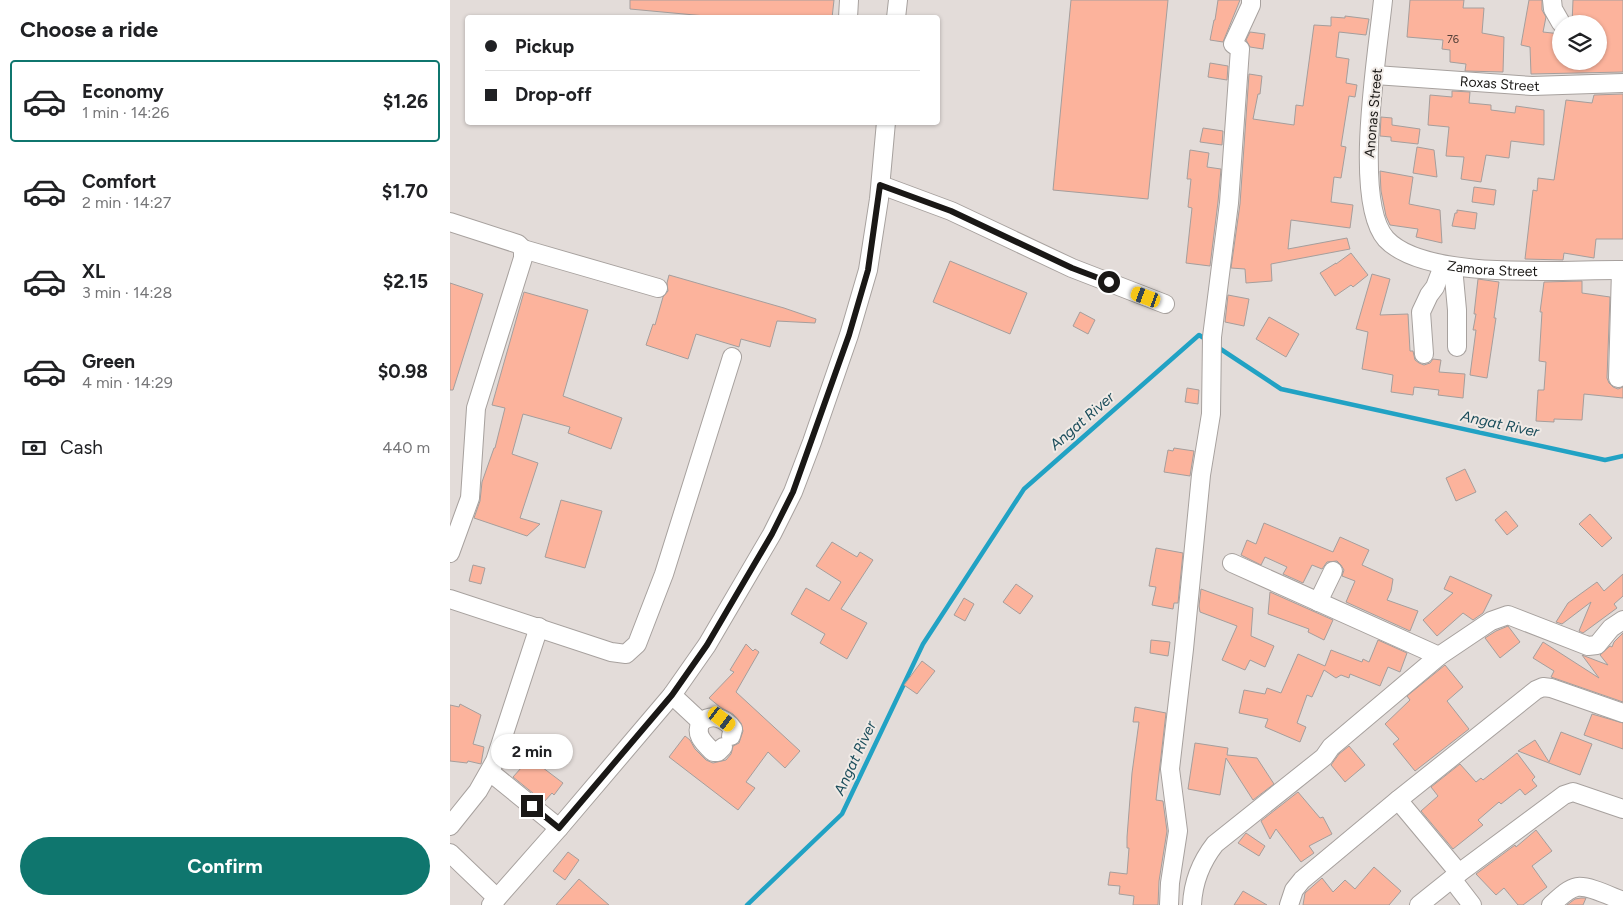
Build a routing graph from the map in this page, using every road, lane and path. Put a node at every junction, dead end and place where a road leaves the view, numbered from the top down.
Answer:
1 (849, 0) edge
2 (898, 0) edge
3 (1251, 0) edge
4 (1384, 0) edge
5 (1552, 0) edge
6 (848, 15) edge
7 (896, 15) edge
8 (1557, 15) edge
9 (1375, 75) junction
10 (1623, 83) edge
11 (886, 125) edge
12 (880, 185) junction
13 (450, 222) edge
14 (1378, 225) joint
15 (524, 249) junction
16 (1448, 266) junction
17 (1622, 270) edge
18 (658, 288) dead end
19 (1165, 304) dead end
20 (1456, 347) dead end
21 (1424, 354) dead end
22 (732, 357) dead end
23 (1618, 378) dead end
24 (450, 553) edge
25 (1232, 563) dead end
26 (1333, 571) dead end
27 (450, 599) edge
28 (1318, 602) junction
29 (1619, 626) edge
30 (539, 627) junction
31 (1439, 656) junction
32 (672, 695) junction
33 (1623, 713) edge
34 (701, 722) junction
35 (490, 772) junction
36 (1398, 800) junction
37 (1623, 808) edge
38 (450, 826) edge
39 (559, 828) junction
40 (450, 853) edge
41 (1456, 876) junction
42 (494, 901) edge
43 (1623, 901) edge
44 (1169, 905) edge
45 (1192, 905) edge
46 (1289, 905) edge
47 (1418, 905) edge
48 (1472, 905) edge
49 (1551, 905) edge

1 - 6 street
2 - 7 street
3 - 44 street
4 - 9 street, Anonas Street
5 - 8 street
9 - 10 street, Roxas Street
9 - 14 street, Anonas Street
11 - 12 street
12 - 19 street
12 - 32 street
13 - 15 street
14 - 16 street, Zamora Street
15 - 18 street
15 - 24 street
16 - 17 street, Zamora Street
16 - 20 street
16 - 21 street
17 - 23 street
22 - 30 street
25 - 28 street
26 - 28 street
27 - 30 street
28 - 31 street
29 - 31 street
30 - 35 street
31 - 45 street
32 - 34 street
32 - 39 street
33 - 36 street
34 - 34 street
35 - 38 street
35 - 39 street
36 - 41 street
36 - 46 street
37 - 41 street
39 - 42 street
40 - 42 street
41 - 47 street
41 - 48 street
43 - 49 street

